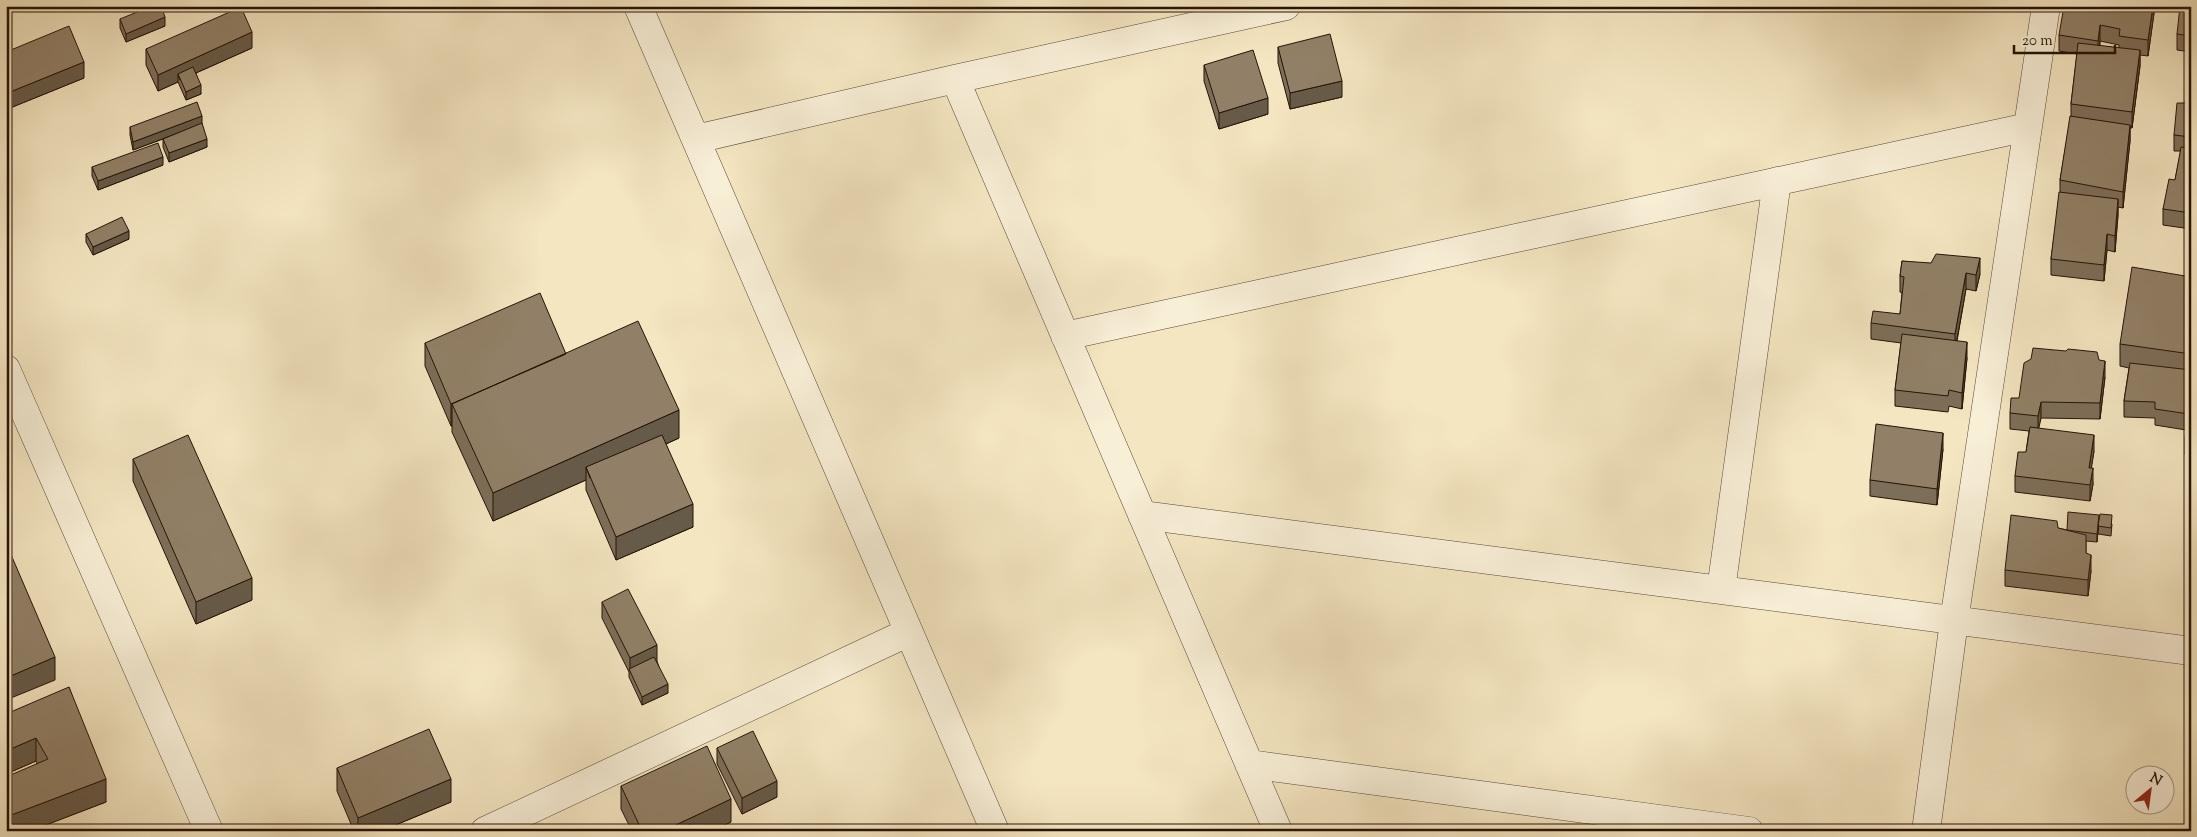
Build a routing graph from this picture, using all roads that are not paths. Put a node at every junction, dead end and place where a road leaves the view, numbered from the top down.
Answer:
1 (638, 6) edge
2 (1286, 6) edge
3 (2046, 6) edge
4 (955, 79) junction
5 (2028, 127) junction
6 (696, 139) junction
7 (1777, 181) junction
8 (1065, 336) junction
9 (6, 369) edge
10 (1142, 516) junction
11 (1721, 590) junction
12 (1954, 621) junction
13 (910, 632) junction
14 (2191, 651) edge
15 (1249, 764) junction
16 (209, 831) edge
17 (485, 831) edge
18 (995, 831) edge
19 (1278, 831) edge
20 (1749, 831) edge
21 (1926, 831) edge

1 - 6 street
2 - 4 street
3 - 5 street
4 - 6 street
4 - 8 street
5 - 7 street
5 - 12 street
6 - 13 street
7 - 8 street
7 - 11 street
8 - 10 street
9 - 16 street
10 - 11 street
10 - 15 street
11 - 12 street
12 - 14 street
12 - 21 street
13 - 17 street
13 - 18 street
15 - 19 street
15 - 20 street

